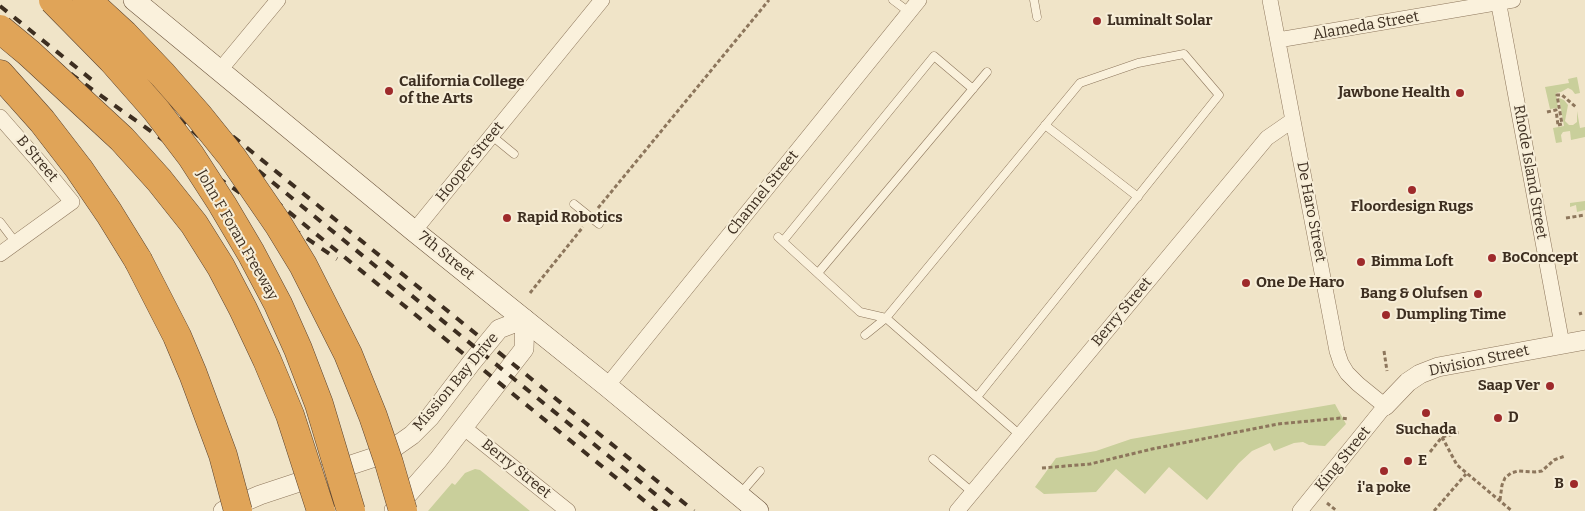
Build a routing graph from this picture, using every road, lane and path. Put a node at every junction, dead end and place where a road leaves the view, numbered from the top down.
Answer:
1 (53, 0) edge
2 (87, 0) edge
3 (134, 0) edge
4 (278, 0) edge
5 (602, 0) edge
6 (769, 0) edge
7 (894, 0) edge
8 (1034, 0) edge
9 (1270, 0) edge
10 (1503, 1) edge
11 (914, 6) edge
12 (1037, 17) dead end
13 (0, 29) edge
14 (1278, 40) junction
15 (220, 70) junction
16 (987, 72) dead end
17 (0, 74) edge
18 (973, 89) junction
19 (1577, 108) dead end
20 (1547, 112) dead end
21 (0, 117) edge
22 (1293, 120) junction
23 (1045, 126) junction
24 (492, 136) junction
25 (514, 154) dead end
26 (1138, 197) junction
27 (574, 204) dead end
28 (1585, 215) edge
29 (591, 218) junction
30 (1566, 218) dead end
31 (0, 222) edge
32 (599, 224) dead end
33 (414, 231) junction
34 (16, 242) junction
35 (0, 254) edge
36 (818, 274) junction
37 (530, 293) dead end
38 (886, 318) junction
39 (525, 319) junction
40 (865, 335) dead end
41 (1585, 340) edge
42 (1562, 344) junction
43 (1384, 351) dead end
44 (1387, 371) dead end
45 (606, 386) junction
46 (977, 397) junction
47 (1385, 406) junction
48 (1349, 419) dead end
49 (463, 427) junction
50 (1460, 432) dead end
51 (1020, 435) junction
52 (1442, 437) junction
53 (1430, 452) dead end
54 (1565, 456) dead end
55 (933, 459) dead end
56 (1042, 468) dead end
57 (760, 471) dead end
58 (1466, 474) junction
59 (972, 492) junction
60 (739, 495) junction
61 (1500, 501) junction
62 (223, 511) edge
63 (238, 511) edge
64 (322, 511) edge
65 (351, 511) edge
66 (394, 511) edge
67 (403, 511) edge
68 (568, 511) edge
69 (758, 511) edge
70 (957, 511) edge
71 (1300, 511) edge
72 (1434, 511) edge
73 (1512, 511) edge

1 - 65 highway, John F Foran Freeway, bridge
2 - 67 highway, bridge
3 - 15 main road, 7th Street
4 - 15 street
5 - 24 street, Hooper Street
6 - 29 path
7 - 11 lane
8 - 12 lane
9 - 14 street, De Haro Street
10 - 14 street, Alameda Street
10 - 42 street, Rhode Island Street
11 - 45 street, Channel Street
13 - 64 highway, bridge
14 - 22 street, De Haro Street
15 - 33 main road, 7th Street
16 - 18 lane
17 - 63 highway, bridge
18 - 36 lane
18 - 36 lane
19 - 20 path
21 - 34 street, B Street
22 - 47 street, De Haro Street
22 - 51 street, Berry Street
23 - 26 lane
23 - 26 lane
23 - 38 lane
24 - 25 lane
24 - 33 street, Hooper Street
26 - 46 lane
27 - 29 lane
28 - 30 path
29 - 32 lane
29 - 37 path
31 - 34 lane
33 - 39 main road, 7th Street
34 - 35 street
36 - 38 lane
38 - 40 lane
38 - 46 lane
39 - 45 main road, 7th Street
39 - 49 street, Mission Bay Drive
39 - 62 street, Mission Bay Drive
41 - 42 street, Division Street
42 - 47 street, Division Street
43 - 44 path
45 - 60 main road, 7th Street
46 - 51 lane
47 - 71 street, King Street
48 - 56 path
49 - 66 street, Mission Bay Drive
49 - 68 street, Berry Street
50 - 52 path
51 - 59 street, Berry Street
52 - 53 path
52 - 58 path
54 - 61 path
55 - 59 lane
57 - 60 lane
58 - 61 path
58 - 72 path
59 - 70 street, Berry Street
60 - 69 main road, 7th Street
61 - 73 path

